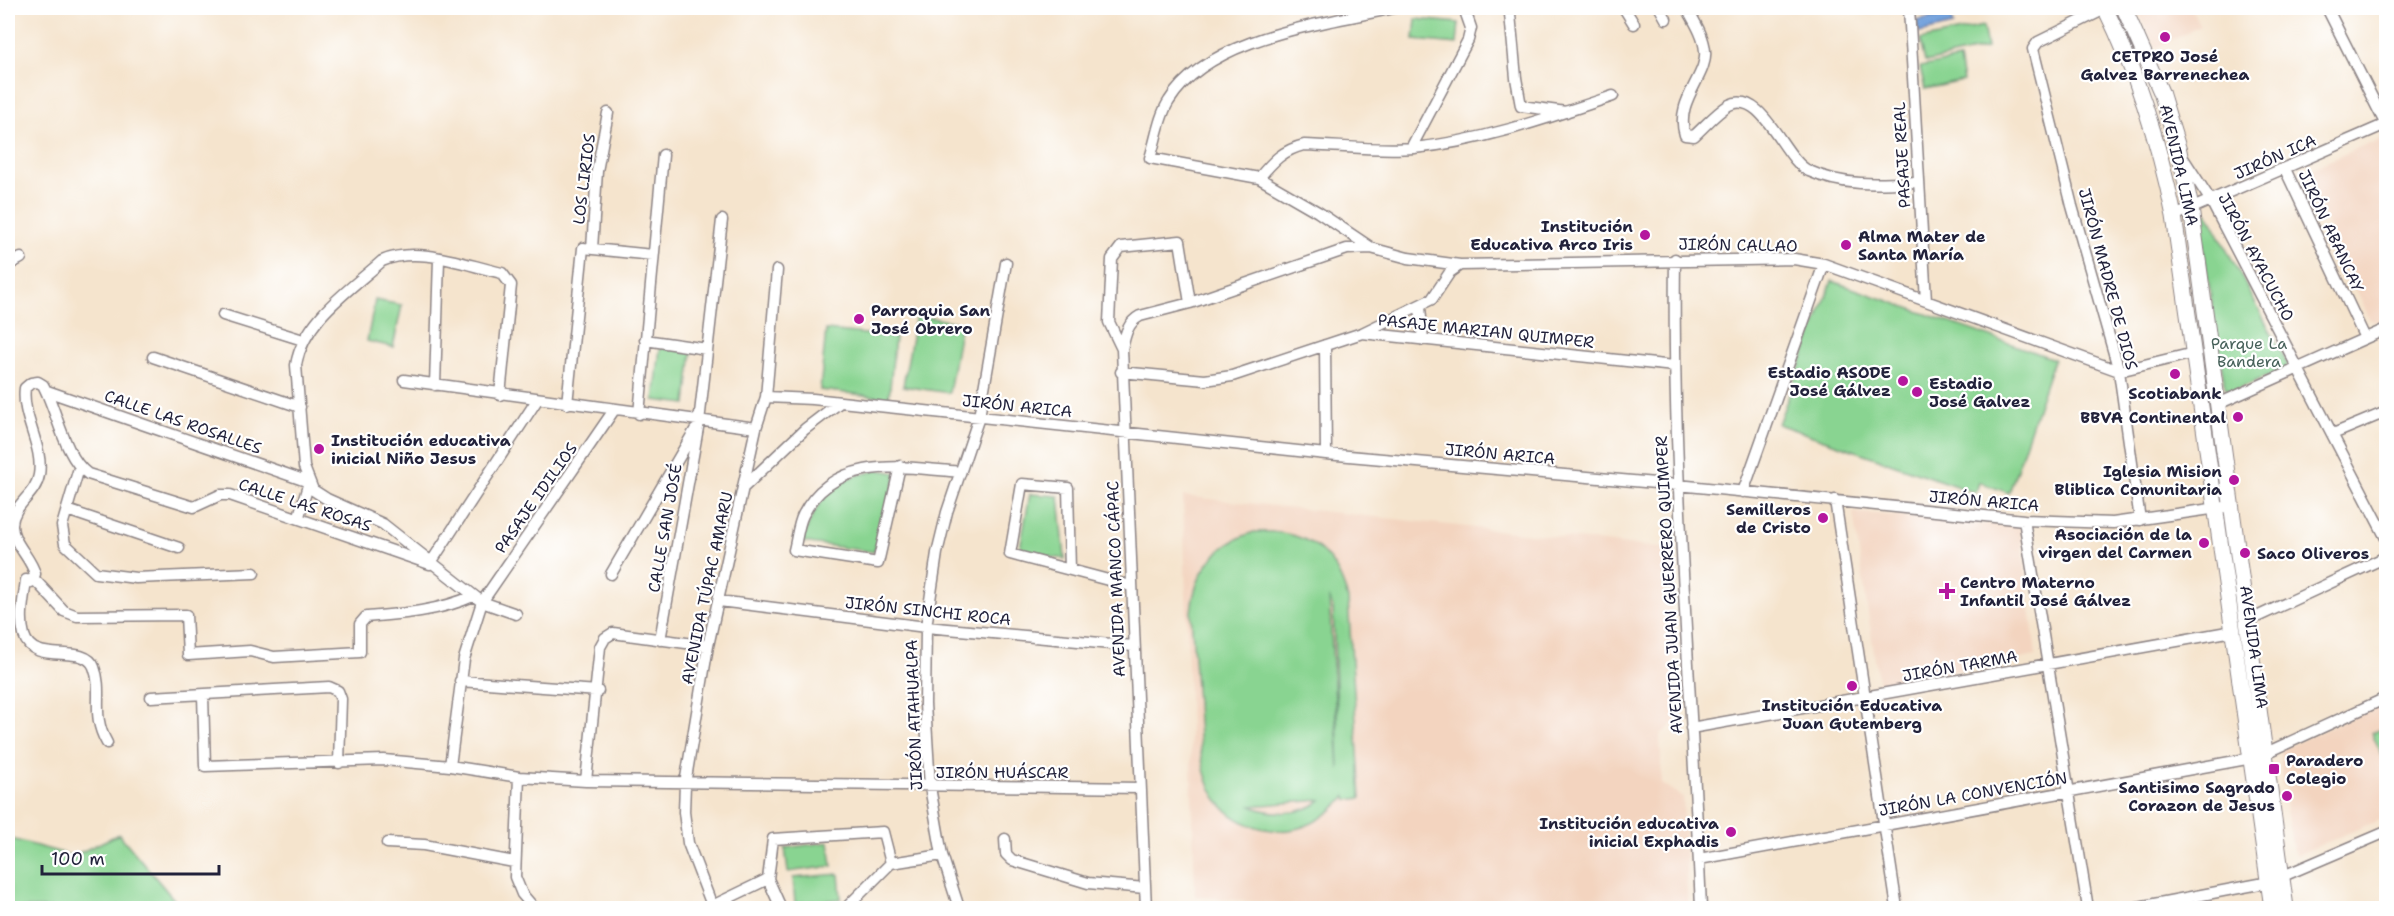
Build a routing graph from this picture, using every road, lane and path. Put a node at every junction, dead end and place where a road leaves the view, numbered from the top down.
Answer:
1 (1394, 8) edge
2 (1464, 8) edge
3 (1624, 8) edge
4 (1660, 8) edge
5 (1688, 8) edge
6 (1909, 8) edge
7 (2106, 8) edge
8 (2124, 8) edge
9 (2327, 8) edge
10 (1510, 14) dead end
11 (1666, 19) dead end
12 (1634, 24) dead end
13 (1613, 96) dead end
14 (1566, 112) junction
15 (608, 113) dead end
16 (2386, 124) edge
17 (1411, 148) junction
18 (2179, 151) junction
19 (663, 155) dead end
20 (2285, 169) junction
21 (1259, 178) junction
22 (1918, 182) junction
23 (2211, 201) junction
24 (2191, 208) junction
25 (2174, 216) junction
26 (722, 220) dead end
27 (1371, 248) junction
28 (592, 249) junction
29 (653, 255) junction
30 (21, 258) dead end
31 (440, 259) junction
32 (1675, 259) junction
33 (1006, 263) dead end
34 (1824, 264) junction
35 (8, 265) edge
36 (1460, 265) junction
37 (777, 270) dead end
38 (1926, 301) junction
39 (1190, 303) junction
40 (1420, 307) junction
41 (223, 315) dead end
42 (2386, 329) edge
43 (1362, 333) junction
44 (2365, 338) junction
45 (303, 340) junction
46 (645, 340) junction
47 (1423, 340) junction
48 (1325, 345) junction
49 (708, 349) junction
50 (1122, 349) junction
51 (2194, 353) junction
52 (153, 357) dead end
53 (1674, 366) junction
54 (2298, 368) junction
55 (2119, 371) junction
56 (1121, 372) junction
57 (404, 380) dead end
58 (435, 385) junction
59 (47, 392) junction
60 (500, 395) junction
61 (766, 397) junction
62 (537, 400) junction
63 (839, 403) junction
64 (567, 404) junction
65 (2218, 404) junction
66 (300, 407) junction
67 (614, 410) junction
68 (2386, 412) edge
69 (639, 414) junction
70 (979, 417) junction
71 (699, 422) junction
72 (756, 428) junction
73 (1125, 433) junction
74 (2333, 434) junction
75 (1326, 454) junction
76 (900, 466) junction
77 (79, 468) junction
78 (960, 472) junction
79 (309, 482) junction
80 (1678, 485) junction
81 (744, 487) junction
82 (1743, 492) junction
83 (1835, 501) junction
84 (2232, 506) junction
85 (2216, 509) junction
86 (67, 510) junction
87 (299, 516) junction
88 (2024, 520) junction
89 (2140, 520) junction
90 (2386, 538) edge
91 (179, 548) dead end
92 (2386, 558) edge
93 (430, 564) junction
94 (1070, 570) junction
95 (254, 573) dead end
96 (611, 574) dead end
97 (34, 579) junction
98 (1131, 586) junction
99 (478, 599) junction
100 (719, 601) junction
101 (516, 614) dead end
102 (2248, 621) junction
103 (926, 627) junction
104 (2233, 631) junction
105 (660, 640) junction
106 (708, 646) junction
107 (1133, 646) junction
108 (2048, 665) junction
109 (460, 681) junction
110 (598, 691) junction
111 (203, 695) junction
112 (151, 697) dead end
113 (1867, 698) junction
114 (2386, 698) edge
115 (1691, 728) junction
116 (107, 743) dead end
117 (2259, 755) junction
118 (339, 763) junction
119 (450, 766) junction
120 (519, 777) junction
121 (585, 782) junction
122 (685, 784) junction
123 (930, 787) junction
124 (1140, 788) junction
125 (2070, 791) junction
126 (1885, 825) junction
127 (2386, 832) edge
128 (1005, 839) dead end
129 (387, 843) dead end
130 (942, 855) junction
131 (1699, 859) junction
132 (514, 862) junction
133 (891, 863) junction
134 (768, 879) junction
135 (2277, 879) junction
136 (1145, 888) junction
137 (713, 907) edge
138 (534, 909) edge
139 (781, 909) edge
140 (846, 909) edge
141 (959, 909) edge
142 (1146, 909) edge
143 (1701, 909) edge
144 (1897, 909) edge
145 (2088, 909) edge
146 (2133, 909) edge
147 (2272, 909) edge
148 (2286, 909) edge

1 - 21 street
2 - 17 street
3 - 12 street
4 - 11 street
5 - 22 street
6 - 22 street, PASAJE REAL
7 - 25 main road, AVENIDA LIMA
7 - 55 street, JIRÓN MADRE DE DIOS
8 - 18 main road, AVENIDA LIMA
9 - 16 street
10 - 14 street
13 - 14 street
14 - 17 street
15 - 28 street, LOS LIRIOS
16 - 20 street, JIRÓN ICA
17 - 21 street
18 - 23 street, JIRÓN AYACUCHO
18 - 24 main road, AVENIDA LIMA
19 - 29 street
20 - 23 street, JIRÓN ICA
20 - 44 street, JIRÓN ABANCAY
21 - 27 street
22 - 38 street, PASAJE REAL
23 - 24 street, JIRÓN ICA
23 - 54 street, JIRÓN AYACUCHO
24 - 25 street, JIRÓN ICA
24 - 65 main road, AVENIDA LIMA
25 - 51 main road, AVENIDA LIMA
26 - 49 street, CALLE SAN JOSÉ
27 - 36 street, JIRÓN CALLAO
27 - 39 street
28 - 29 street
28 - 64 street
29 - 46 street
30 - 35 street
31 - 45 street
31 - 58 street
31 - 60 street
32 - 34 street, JIRÓN CALLAO
32 - 36 street, JIRÓN CALLAO
32 - 53 street, AVENIDA JUAN GUERRERO QUIMPER
33 - 70 street, JIRÓN ATAHUALPA
34 - 38 street, JIRÓN CALLAO
34 - 82 street
36 - 40 street
37 - 61 street, AVENIDA TÚPAC AMARU
38 - 55 street, JIRÓN CALLAO
39 - 50 street
39 - 50 street, AVENIDA MANCO CÁPAC
40 - 43 street
40 - 47 street
41 - 45 street
42 - 44 street
43 - 47 street, PASAJE MARIAN QUIMPER
43 - 48 street, PASAJE MARIAN QUIMPER
44 - 54 street
45 - 66 street
46 - 49 street
46 - 69 street
47 - 53 street, PASAJE MARIAN QUIMPER
48 - 56 street, PASAJE MARIAN QUIMPER
48 - 75 street
49 - 71 street, CALLE SAN JOSÉ
50 - 56 street, AVENIDA MANCO CÁPAC
51 - 55 street
51 - 85 main road, AVENIDA LIMA
52 - 66 street
53 - 80 street, AVENIDA JUAN GUERRERO QUIMPER
54 - 65 street
54 - 74 street, JIRÓN AYACUCHO
55 - 89 street, JIRÓN MADRE DE DIOS
56 - 73 street, AVENIDA MANCO CÁPAC
57 - 58 street
58 - 60 street
59 - 77 street
59 - 79 street, CALLE LAS ROSALLES
59 - 97 street, CALLE LAS ROSALLES
60 - 62 street
61 - 63 street, JIRÓN ARICA
61 - 72 street, AVENIDA TÚPAC AMARU
62 - 64 street
62 - 93 street
63 - 70 street, JIRÓN ARICA
63 - 81 street
64 - 67 street
65 - 84 main road, AVENIDA LIMA
66 - 79 street
67 - 69 street
67 - 99 street, PASAJE IDILIOS
68 - 74 street
69 - 71 street
70 - 73 street, JIRÓN ARICA
70 - 78 street, JIRÓN ATAHUALPA
71 - 72 street
71 - 96 street
71 - 105 street, CALLE SAN JOSÉ
72 - 81 street, AVENIDA TÚPAC AMARU
73 - 75 street, JIRÓN ARICA
73 - 98 street, AVENIDA MANCO CÁPAC
74 - 90 street, JIRÓN AYACUCHO
75 - 80 street, JIRÓN ARICA
76 - 76 street
76 - 78 street
77 - 86 street
77 - 87 street, CALLE LAS ROSAS
78 - 103 street, JIRÓN ATAHUALPA
79 - 87 street
79 - 93 street
80 - 82 street, JIRÓN ARICA
80 - 115 street, AVENIDA JUAN GUERRERO QUIMPER
81 - 100 street, AVENIDA TÚPAC AMARU
82 - 83 street, JIRÓN ARICA
83 - 88 street, JIRÓN ARICA
83 - 113 street
84 - 85 street, JIRÓN ARICA
84 - 102 main road, AVENIDA LIMA
85 - 89 street, JIRÓN ARICA
85 - 104 main road, AVENIDA LIMA
86 - 91 street
86 - 95 street
87 - 93 street, CALLE LAS ROSAS
88 - 89 street, JIRÓN ARICA
88 - 108 street
92 - 102 street
93 - 99 street
94 - 94 street
94 - 98 street
97 - 99 street
97 - 116 street
98 - 107 street, AVENIDA MANCO CÁPAC
99 - 101 street
99 - 109 street, PASAJE IDILIOS
100 - 103 street, JIRÓN SINCHI ROCA
100 - 106 street, AVENIDA TÚPAC AMARU
102 - 117 main road, AVENIDA LIMA
103 - 107 street, JIRÓN SINCHI ROCA
103 - 123 street, JIRÓN ATAHUALPA
104 - 108 street, JIRÓN TARMA
104 - 117 main road, AVENIDA LIMA
105 - 106 street
105 - 110 street
106 - 122 street, AVENIDA TÚPAC AMARU
107 - 124 street, AVENIDA MANCO CÁPAC
108 - 113 street, JIRÓN TARMA
108 - 125 street
109 - 110 street
109 - 119 street, PASAJE IDILIOS
110 - 121 street
111 - 112 street
111 - 118 street, JIRÓN HUÁSCAR
111 - 118 street
113 - 115 street, JIRÓN TARMA
113 - 126 street
114 - 117 street, JIRÓN LA CONVENCIÓN
115 - 131 street, AVENIDA JUAN GUERRERO QUIMPER
117 - 125 street, JIRÓN LA CONVENCIÓN
117 - 135 main road, AVENIDA LIMA
118 - 119 street, JIRÓN HUÁSCAR
119 - 120 street, JIRÓN HUÁSCAR
120 - 121 street, JIRÓN HUÁSCAR
120 - 132 street
121 - 122 street, JIRÓN HUÁSCAR
122 - 123 street, JIRÓN HUÁSCAR
122 - 137 street, AVENIDA TÚPAC AMARU
123 - 124 street, JIRÓN HUÁSCAR
123 - 130 street, JIRÓN ATAHUALPA
124 - 136 street, AVENIDA MANCO CÁPAC
125 - 126 street, JIRÓN LA CONVENCIÓN
125 - 145 street
126 - 131 street, JIRÓN LA CONVENCIÓN
126 - 144 street
127 - 135 street
128 - 136 street
129 - 132 street
130 - 133 street
130 - 141 street, JIRÓN ATAHUALPA
131 - 143 street, AVENIDA JUAN GUERRERO QUIMPER
132 - 138 street
133 - 134 street
133 - 140 street
134 - 137 street
134 - 139 street
135 - 146 street
135 - 147 main road, AVENIDA LIMA
135 - 148 main road, AVENIDA LIMA
136 - 142 street, AVENIDA MANCO CÁPAC

